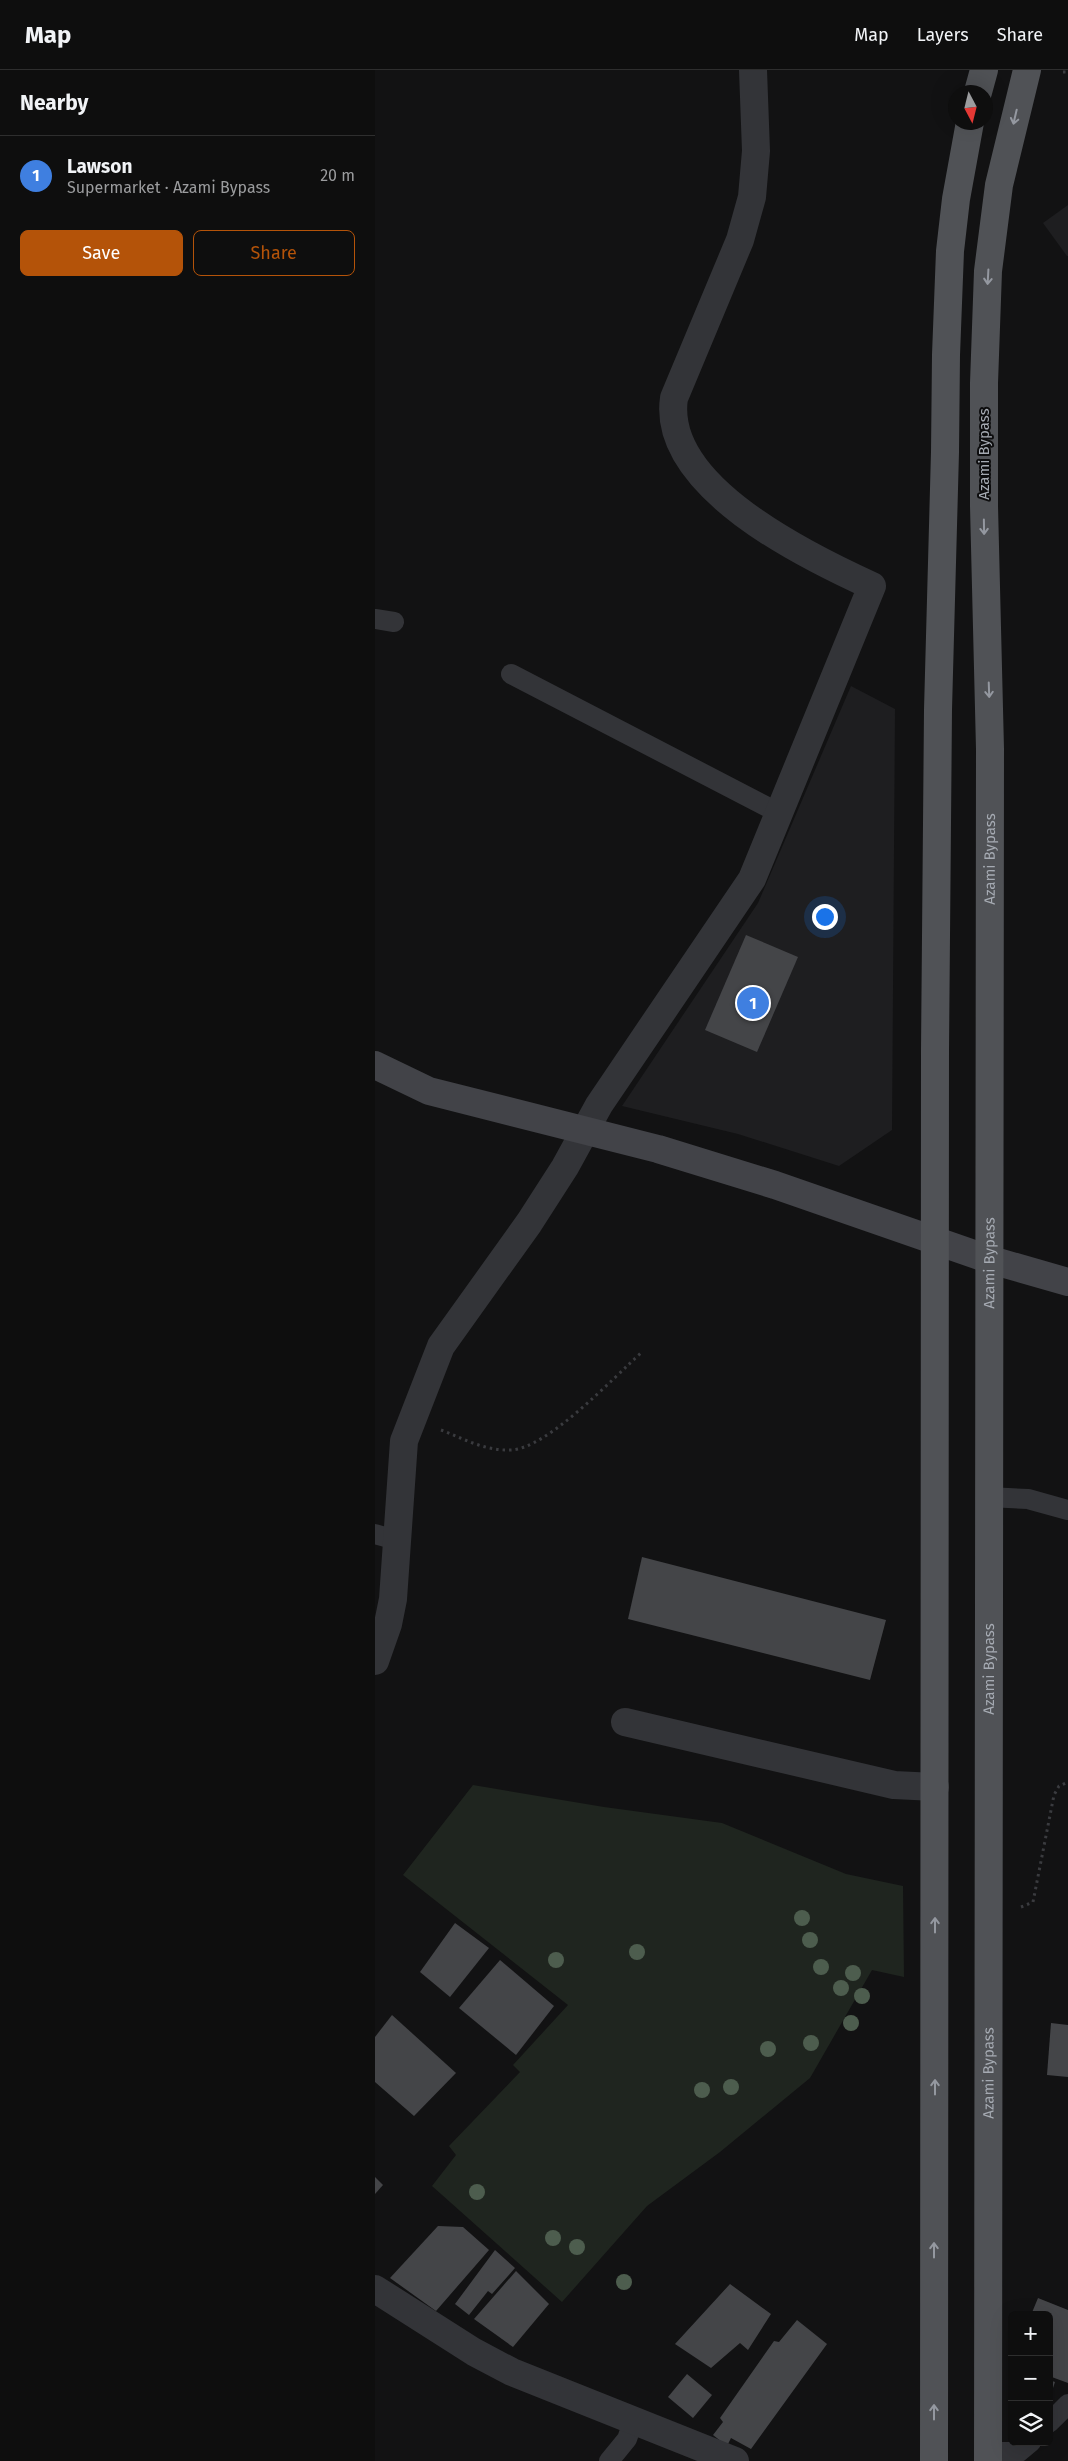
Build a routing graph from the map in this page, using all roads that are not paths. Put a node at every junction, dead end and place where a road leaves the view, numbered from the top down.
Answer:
1 (753, 70) edge
2 (985, 70) edge
3 (1027, 70) edge
4 (980, 85) edge
5 (969, 130) edge
6 (511, 674) dead end
7 (779, 813) junction
8 (375, 1065) edge
9 (585, 1129) junction
10 (936, 1241) junction
11 (991, 1260) junction
12 (1068, 1282) edge
13 (988, 1497) junction
14 (1068, 1510) edge
15 (386, 1537) edge
16 (375, 1660) edge
17 (625, 1722) dead end
18 (935, 1787) junction
19 (375, 2289) edge
20 (1068, 2404) edge
21 (1053, 2419) edge
22 (633, 2422) junction
23 (1026, 2446) edge
24 (988, 2456) edge
25 (609, 2461) edge
26 (735, 2461) edge
27 (934, 2461) edge

1 - 7 street
2 - 4 main road
3 -> 11 main road, Azami Bypass
5 - 10 main road
6 - 7 lane
7 - 9 street
8 - 9 street
9 - 10 street
9 - 15 street
10 - 11 street
10 - 18 main road
11 - 12 street
11 - 13 main road, Azami Bypass
13 - 14 lane
13 - 24 main road, Azami Bypass
15 - 16 street
17 - 18 street
27 -> 18 main road
19 - 22 street
20 - 21 lane
22 - 25 lane
22 - 26 street
23 - 24 lane

